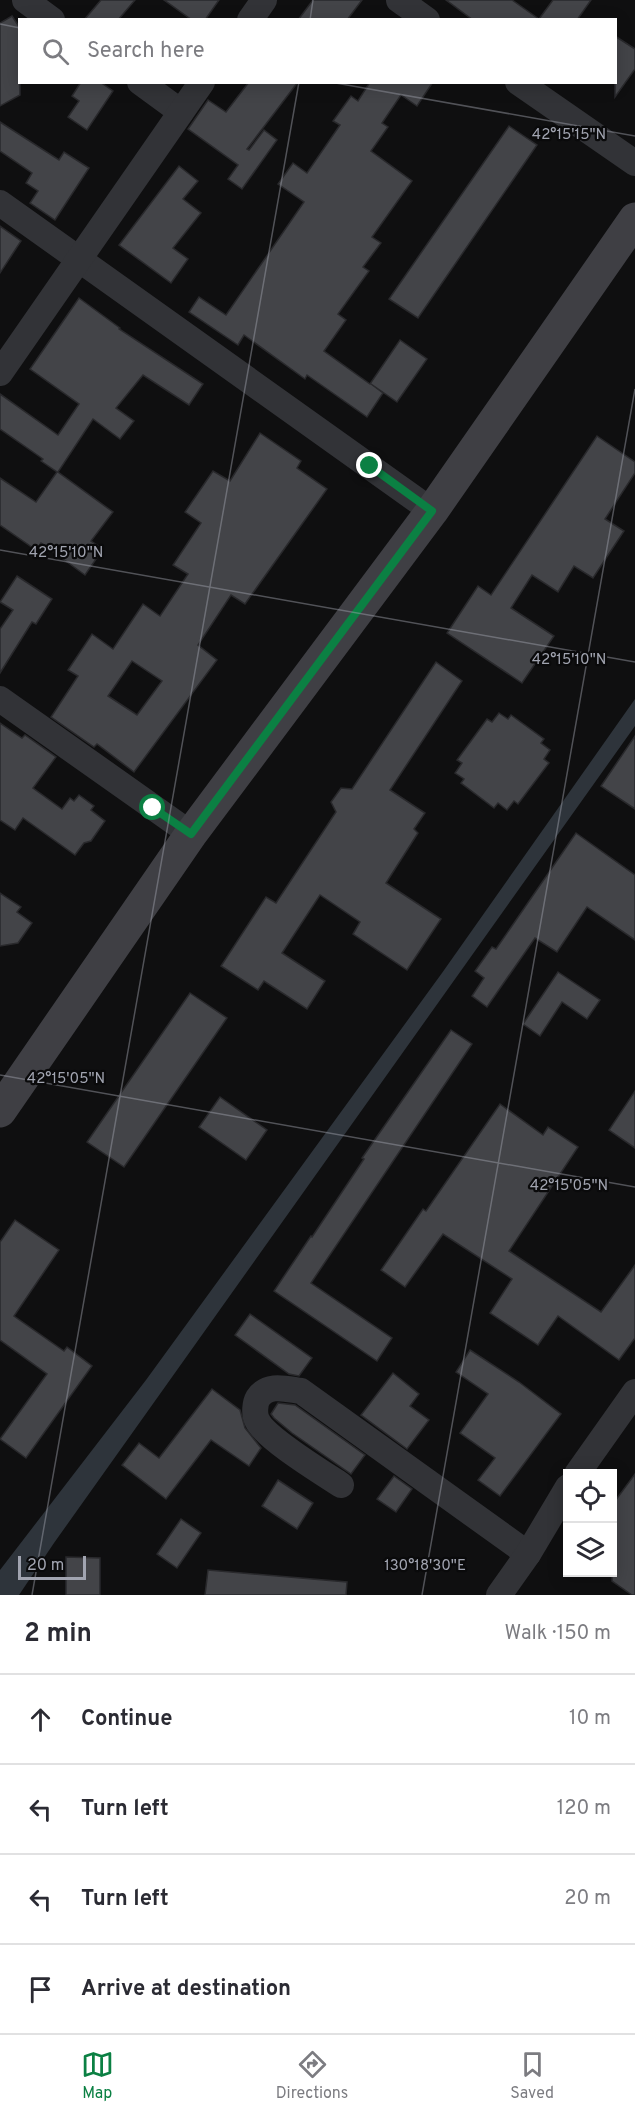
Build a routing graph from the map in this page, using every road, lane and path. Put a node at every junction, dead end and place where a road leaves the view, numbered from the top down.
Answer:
1 (25, 0) edge
2 (264, 0) edge
3 (399, 0) edge
4 (49, 18) edge
5 (251, 18) edge
6 (424, 18) edge
7 (143, 84) edge
8 (201, 84) edge
9 (521, 84) edge
10 (180, 112) junction
11 (635, 164) edge
12 (0, 203) edge
13 (635, 219) edge
14 (79, 259) junction
15 (0, 373) edge
16 (432, 511) junction
17 (0, 699) edge
18 (191, 834) junction
19 (0, 1111) edge
20 (635, 1392) edge
21 (580, 1469) edge
22 (341, 1485) dead end
23 (563, 1494) edge
24 (528, 1554) junction
25 (499, 1595) edge

1 - 4 street
2 - 5 street
3 - 6 street
7 - 10 street
8 - 10 street
9 - 11 street
10 - 14 street
12 - 14 street
13 - 16 street
14 - 15 street
14 - 16 street
16 - 18 street
17 - 18 street
18 - 19 street
20 - 21 street
22 - 24 street
23 - 24 street
24 - 25 street

